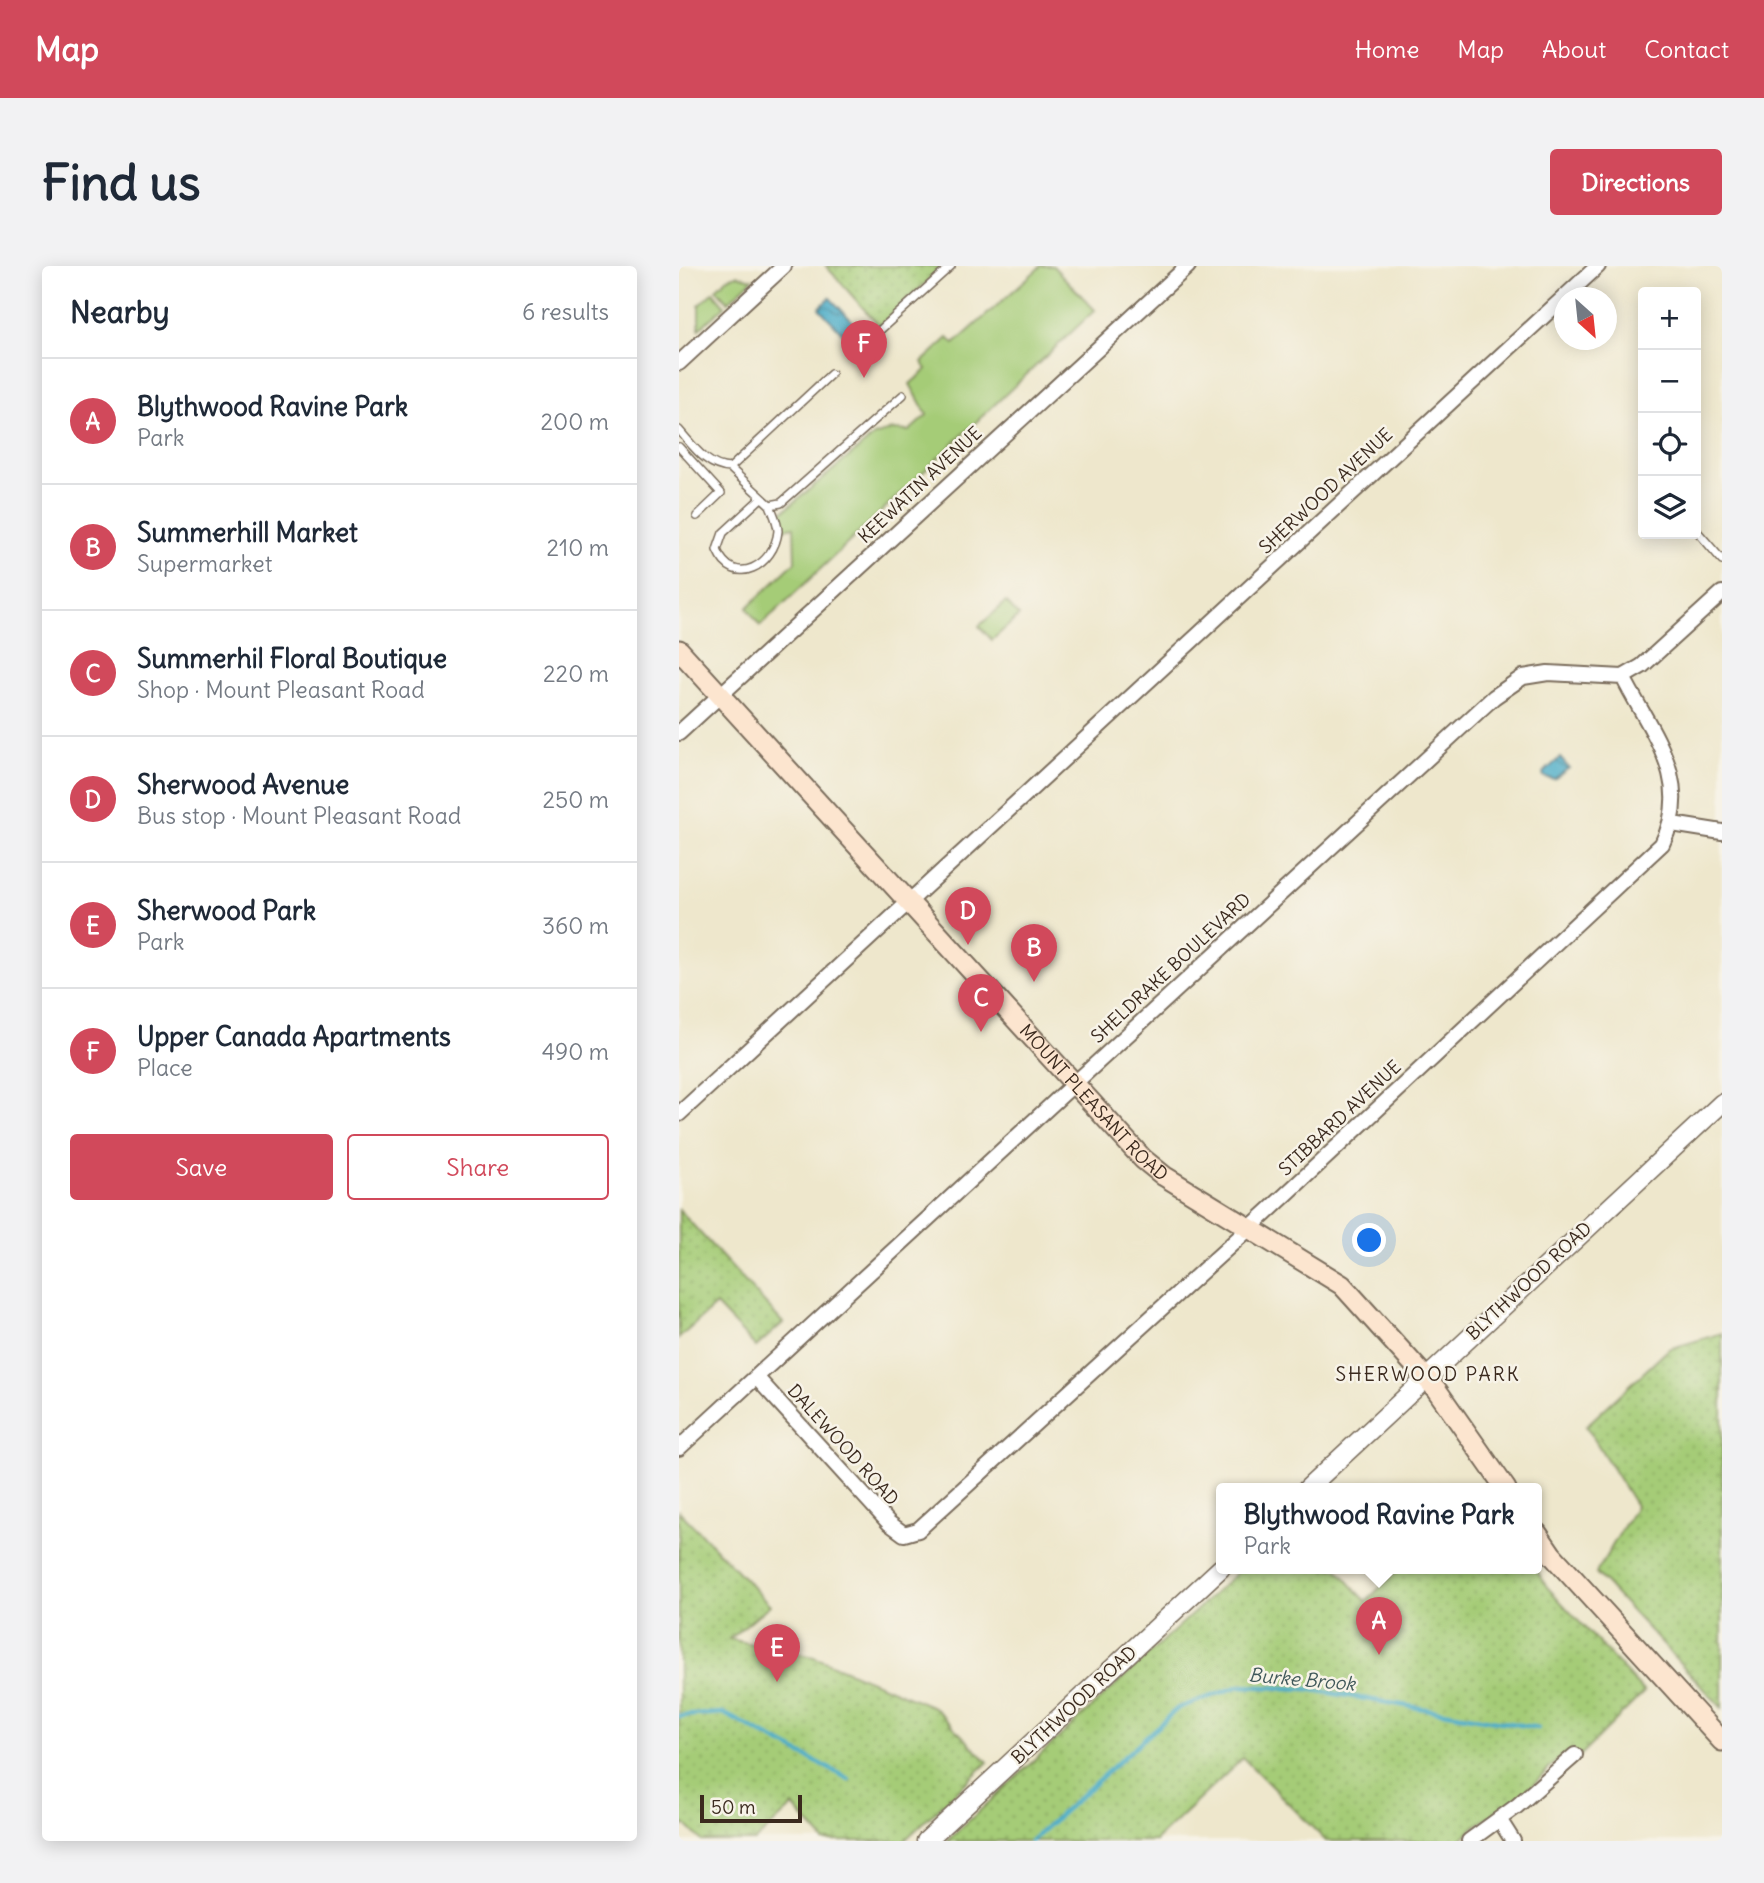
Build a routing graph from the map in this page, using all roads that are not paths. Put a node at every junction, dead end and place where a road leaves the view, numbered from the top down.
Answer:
1 (784, 266) edge
2 (951, 266) edge
3 (1188, 266) edge
4 (1598, 266) edge
5 (869, 340) dead end
6 (680, 361) edge
7 (831, 374) dead end
8 (903, 395) dead end
9 (679, 430) edge
10 (679, 447) edge
11 (730, 468) junction
12 (760, 499) junction
13 (770, 505) junction
14 (697, 516) dead end
15 (1701, 535) edge
16 (1720, 555) edge
17 (1722, 593) edge
18 (679, 650) edge
19 (1623, 677) junction
20 (720, 695) junction
21 (679, 733) edge
22 (1672, 824) junction
23 (1722, 832) edge
24 (908, 901) junction
25 (1075, 1083) junction
26 (1722, 1103) edge
27 (679, 1114) edge
28 (1249, 1228) junction
29 (1425, 1376) junction
30 (757, 1378) junction
31 (679, 1448) edge
32 (1313, 1483) edge
33 (1502, 1483) edge
34 (904, 1534) joint
35 (1542, 1540) edge
36 (1216, 1573) edge
37 (1722, 1741) edge
38 (1575, 1755) dead end
39 (1499, 1819) junction
40 (926, 1841) edge
41 (1469, 1841) edge
42 (1513, 1841) edge

1 - 6 street
2 - 5 lane
3 - 20 street, KEEWATIN AVENUE
4 - 24 street, SHERWOOD AVENUE
7 - 11 lane
8 - 13 lane
9 - 11 lane
10 - 14 lane
11 - 12 lane
12 - 13 lane
12 - 13 lane
15 - 16 lane
17 - 19 street
18 - 20 main road, MOUNT PLEASANT ROAD
19 - 22 street
19 - 25 street, SHELDRAKE BOULEVARD
20 - 21 street, KEEWATIN AVENUE
20 - 24 main road, MOUNT PLEASANT ROAD
22 - 23 street
22 - 28 street, STIBBARD AVENUE
24 - 25 main road, MOUNT PLEASANT ROAD
24 - 27 street, SHERWOOD AVENUE
25 - 28 main road, MOUNT PLEASANT ROAD
25 - 30 street, SHELDRAKE BOULEVARD
26 - 29 street, BLYTHWOOD ROAD
28 - 29 main road, MOUNT PLEASANT ROAD
28 - 34 street, STIBBARD AVENUE
29 - 32 street, BLYTHWOOD ROAD
29 - 33 main road, MOUNT PLEASANT ROAD
30 - 31 street, SHELDRAKE BOULEVARD
30 - 34 street, DALEWOOD ROAD
35 - 37 main road
36 - 40 street, BLYTHWOOD ROAD
38 - 39 street
39 - 41 street
39 - 42 street

